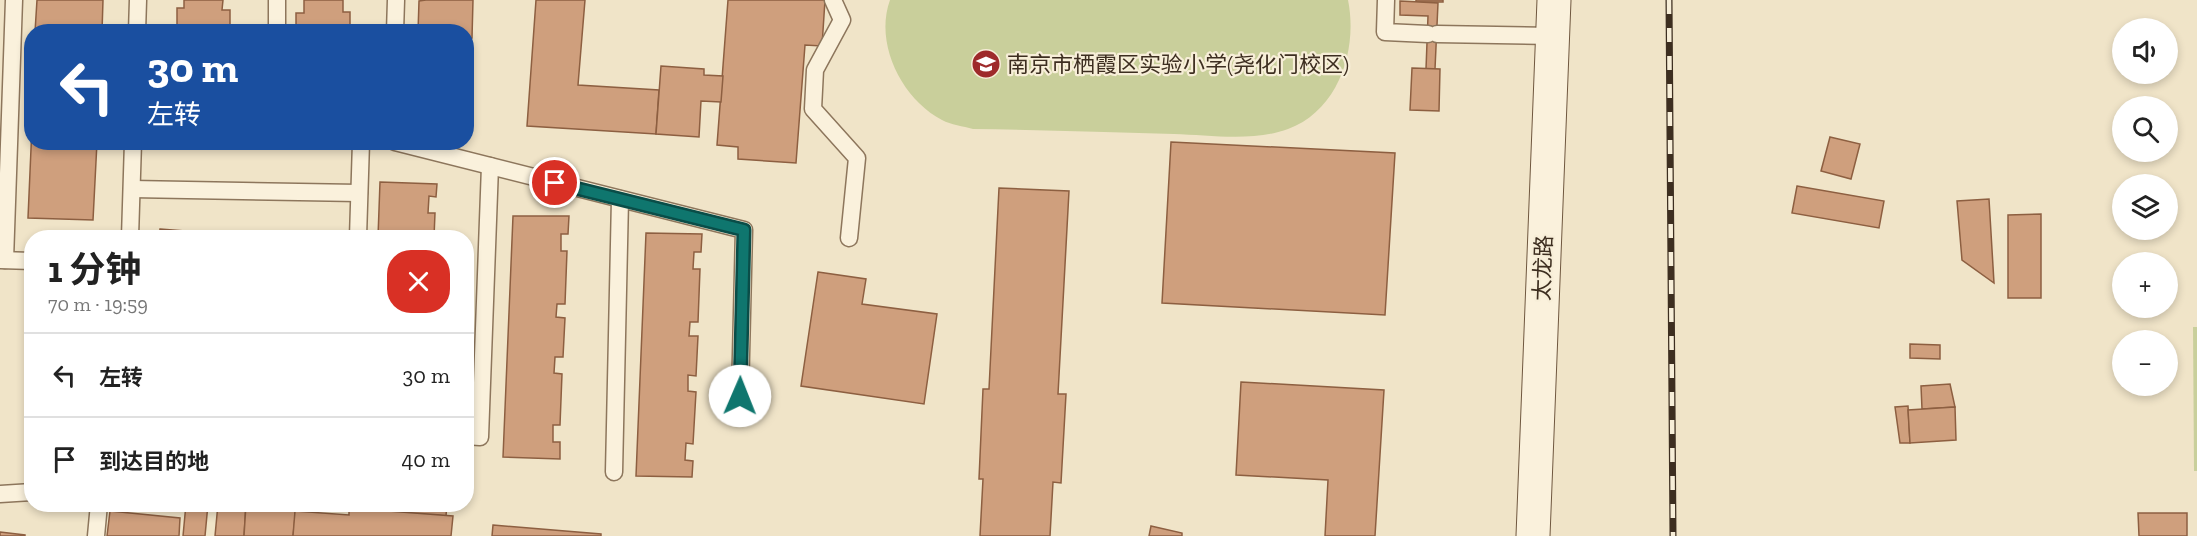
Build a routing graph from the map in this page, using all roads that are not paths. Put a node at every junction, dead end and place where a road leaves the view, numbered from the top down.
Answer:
1 (14, 0) edge
2 (138, 0) edge
3 (278, 0) edge
4 (396, 0) edge
5 (833, 0) edge
6 (1386, 0) edge
7 (1554, 0) edge
8 (137, 24) edge
9 (277, 24) edge
10 (395, 24) edge
11 (1552, 36) junction
12 (133, 150) edge
13 (361, 150) edge
14 (427, 150) edge
15 (490, 166) junction
16 (132, 189) junction
17 (359, 193) junction
18 (620, 199) junction
19 (130, 230) edge
20 (358, 230) edge
21 (849, 238) dead end
22 (2, 260) edge
23 (24, 261) edge
24 (740, 396) dead end
25 (474, 437) edge
26 (614, 472) dead end
27 (24, 492) edge
28 (0, 494) edge
29 (98, 512) edge
30 (96, 536) edge
31 (1533, 536) edge

1 - 22 lane
2 - 8 lane
3 - 9 lane
4 - 10 lane
5 - 21 lane
6 - 11 lane
7 - 11 street, 太龙路
11 - 31 street, 太龙路
12 - 16 lane
13 - 17 lane
14 - 15 lane
15 - 18 lane
15 - 25 lane
16 - 17 lane
16 - 19 lane
17 - 20 lane
18 - 24 lane
18 - 26 lane
22 - 23 lane
27 - 28 lane
29 - 30 lane

